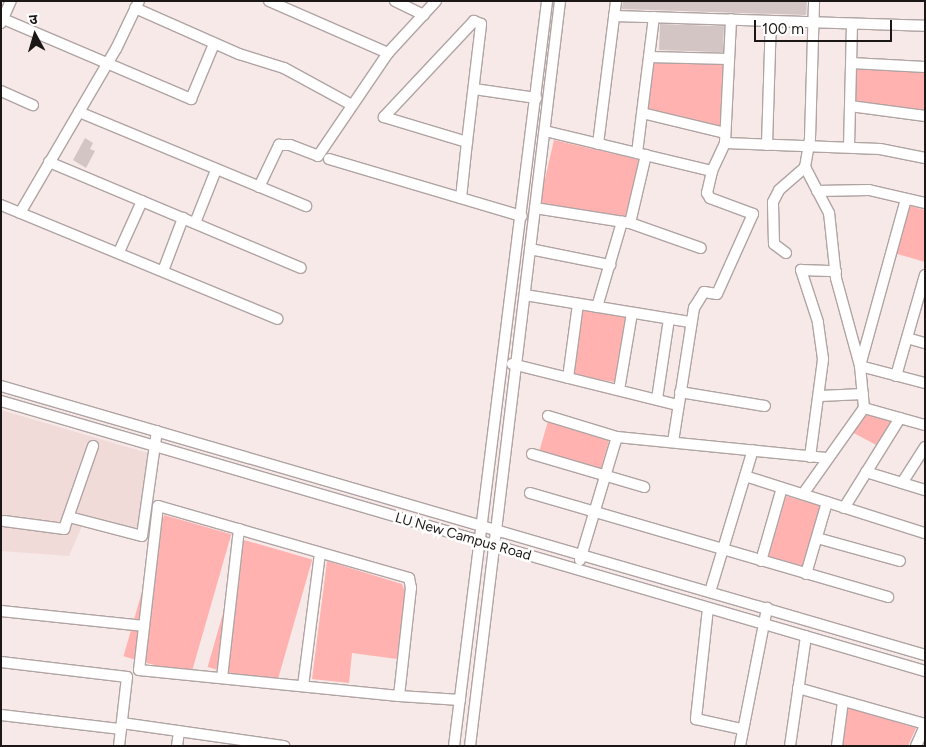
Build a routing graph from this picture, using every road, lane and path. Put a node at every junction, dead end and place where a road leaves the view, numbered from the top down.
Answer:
1 (11, 1) edge
2 (269, 1) edge
3 (395, 1) edge
4 (436, 1) edge
5 (547, 1) edge
6 (560, 1) edge
7 (616, 1) edge
8 (814, 1) edge
9 (137, 5) edge
10 (424, 15) junction
11 (614, 16) junction
12 (654, 17) junction
13 (731, 19) junction
14 (2, 20) edge
15 (771, 21) junction
16 (813, 22) junction
17 (852, 24) junction
18 (925, 26) edge
19 (214, 44) junction
20 (388, 53) junction
21 (649, 57) junction
22 (729, 58) junction
23 (851, 63) junction
24 (107, 64) junction
25 (925, 67) edge
26 (474, 89) junction
27 (1, 91) edge
28 (536, 98) junction
29 (350, 104) junction
30 (33, 105) dead end
31 (850, 106) junction
32 (78, 112) junction
33 (642, 113) junction
34 (925, 116) edge
35 (545, 131) junction
36 (725, 138) junction
37 (467, 142) junction
38 (598, 144) junction
39 (767, 144) junction
40 (808, 146) junction
41 (849, 147) junction
42 (641, 154) junction
43 (925, 158) edge
44 (329, 159) dead end
45 (49, 162) junction
46 (805, 167) junction
47 (216, 170) junction
48 (712, 171) junction
49 (259, 187) junction
50 (817, 191) junction
51 (461, 198) junction
52 (906, 199) junction
53 (142, 201) junction
54 (925, 203) edge
55 (1, 206) edge
56 (306, 206) dead end
57 (535, 208) junction
58 (20, 213) junction
59 (522, 216) junction
60 (183, 218) junction
61 (195, 223) junction
62 (626, 223) junction
63 (519, 235) junction
64 (532, 238) junction
65 (701, 248) dead end
66 (530, 249) junction
67 (119, 252) junction
68 (786, 253) dead end
69 (610, 265) junction
70 (301, 268) dead end
71 (163, 271) junction
72 (836, 271) junction
73 (925, 275) edge
74 (525, 295) junction
75 (578, 304) junction
76 (597, 307) junction
77 (632, 313) junction
78 (277, 319) dead end
79 (669, 319) junction
80 (690, 322) junction
81 (907, 338) junction
82 (925, 343) edge
83 (504, 362) junction
84 (516, 365) junction
85 (860, 366) junction
86 (896, 376) junction
87 (568, 378) junction
88 (925, 384) edge
89 (1, 386) edge
90 (619, 390) junction
91 (680, 392) junction
92 (863, 394) junction
93 (820, 396) junction
94 (657, 399) junction
95 (1, 402) edge
96 (678, 405) junction
97 (765, 406) dead end
98 (864, 408) junction
99 (548, 416) dead end
100 (900, 418) junction
101 (925, 425) edge
102 (157, 431) junction
103 (617, 436) junction
104 (673, 442) junction
105 (93, 446) dead end
106 (154, 446) junction
107 (925, 448) edge
108 (753, 450) junction
109 (532, 454) dead end
110 (810, 456) junction
111 (826, 458) junction
112 (866, 472) junction
113 (745, 476) junction
114 (605, 477) junction
115 (902, 483) junction
116 (644, 487) dead end
117 (782, 488) junction
118 (925, 490) edge
119 (530, 493) dead end
120 (803, 494) junction
121 (828, 502) junction
122 (844, 508) junction
123 (594, 512) junction
124 (69, 517) junction
125 (4, 521) dead end
126 (482, 526) junction
127 (239, 529) junction
128 (923, 529) edge
129 (497, 530) junction
130 (817, 538) junction
131 (480, 542) junction
132 (495, 546) junction
133 (723, 550) junction
134 (320, 553) junction
135 (581, 555) junction
136 (761, 560) junction
137 (900, 561) dead end
138 (577, 570) junction
139 (806, 574) junction
140 (710, 592) junction
141 (888, 598) dead end
142 (708, 608) junction
143 (767, 608) junction
144 (1, 611) edge
145 (763, 623) junction
146 (144, 626) junction
147 (806, 636) junction
148 (925, 655) edge
149 (1, 662) edge
150 (925, 671) edge
151 (222, 678) junction
152 (303, 686) junction
153 (798, 688) junction
154 (399, 696) junction
155 (460, 700) junction
156 (843, 701) junction
157 (1, 715) edge
158 (925, 725) edge
159 (122, 726) junction
160 (742, 729) junction
161 (179, 731) junction
162 (120, 746) edge
163 (177, 746) edge
164 (284, 746) edge
165 (454, 746) edge
166 (470, 746) edge
167 (740, 746) edge
168 (790, 746) edge
169 (837, 746) edge
170 (916, 746) edge

1 - 14 street
2 - 20 street
3 - 10 street
4 - 10 street
5 - 28 street
6 - 35 street
7 - 11 street
8 - 16 street
9 - 19 street
9 - 24 street
10 - 20 street
11 - 12 street
11 - 38 street
12 - 13 street
12 - 21 street
13 - 15 street
13 - 22 street
14 - 24 street
15 - 16 street
15 - 39 street
16 - 17 street
16 - 40 street
17 - 18 street
17 - 23 street
19 - 24 street
19 - 29 street
20 - 29 street
21 - 22 street
21 - 33 street
22 - 36 street
23 - 25 street
23 - 31 street
24 - 32 street
26 - 28 street
26 - 37 street
26 - 37 street
27 - 30 street
28 - 59 street
29 - 49 street
31 - 34 street
31 - 41 street
32 - 45 street
32 - 47 street
33 - 36 street
33 - 42 street
35 - 38 street
35 - 57 street
36 - 39 street
36 - 48 street
37 - 51 street
38 - 42 street
39 - 40 street
40 - 41 street
40 - 46 street
41 - 43 street
42 - 48 street
42 - 62 street
44 - 51 street
45 - 53 street
45 - 58 street
46 - 50 street
46 - 68 street
47 - 49 street
47 - 61 street
48 - 80 street
49 - 56 street
50 - 52 street
50 - 72 street
51 - 59 street
52 - 54 street
52 - 85 street
53 - 60 street
53 - 67 street
55 - 58 street
57 - 62 street
57 - 64 street
58 - 67 street
59 - 63 street
60 - 61 street
60 - 71 street
61 - 70 street
62 - 65 street
62 - 69 street
63 - 64 street
63 - 83 street
64 - 66 street
66 - 69 street
66 - 74 street
67 - 71 street
69 - 76 street
71 - 78 street
72 - 85 street
72 - 93 street
73 - 81 street
74 - 75 street
74 - 84 street
75 - 76 street
75 - 87 street
76 - 77 street
77 - 79 street
77 - 90 street
79 - 80 street
79 - 94 street
80 - 91 street
81 - 82 street
81 - 86 street
83 - 84 street
83 - 126 street
84 - 87 street
84 - 129 street
85 - 86 street
85 - 92 street
86 - 88 street
87 - 90 street
89 - 102 street, LU New Campus Road
90 - 94 street
91 - 96 street
91 - 97 street
92 - 93 street
92 - 98 street
93 - 110 street
94 - 96 street
95 - 106 street, LU New Campus Road
96 - 104 street
98 - 100 street
98 - 111 street
99 - 103 street
100 - 101 street
100 - 112 street
102 - 106 street
102 - 126 street, LU New Campus Road
103 - 104 street
103 - 114 street
104 - 108 street
105 - 124 street
106 - 124 street
106 - 131 street, LU New Campus Road
107 - 115 street
108 - 110 street
108 - 113 street
109 - 114 street
110 - 111 street
111 - 120 street
112 - 115 street
112 - 122 street
113 - 117 street
113 - 133 street
114 - 116 street
114 - 123 street
115 - 118 street
117 - 120 street
117 - 136 street
119 - 123 street
120 - 121 street
121 - 122 street
121 - 130 street
122 - 128 street
123 - 133 street
123 - 135 street
124 - 125 street
126 - 129 street, LU New Campus Road
126 - 131 street
127 - 134 street
127 - 146 street
127 - 151 street
129 - 132 street
129 - 135 street, LU New Campus Road
130 - 137 street
130 - 139 street
131 - 132 street, LU New Campus Road
131 - 155 street
132 - 138 street, LU New Campus Road
132 - 166 street
133 - 136 street
133 - 140 street
134 - 152 street
134 - 154 street
135 - 138 street
135 - 140 street, LU New Campus Road
136 - 139 street
138 - 142 street, LU New Campus Road
139 - 141 street
140 - 143 street, LU New Campus Road
142 - 145 street, LU New Campus Road
142 - 160 street
143 - 145 street
143 - 148 street, LU New Campus Road
144 - 146 street
145 - 147 street, LU New Campus Road
145 - 160 street
146 - 151 street
147 - 150 street, LU New Campus Road
147 - 153 street
149 - 159 street
151 - 152 street
152 - 154 street
153 - 156 street
153 - 168 street
154 - 155 street
155 - 165 street
156 - 158 street
156 - 169 street
157 - 159 street
158 - 170 street
159 - 161 street
159 - 162 street
160 - 167 street
161 - 163 street
161 - 164 street

